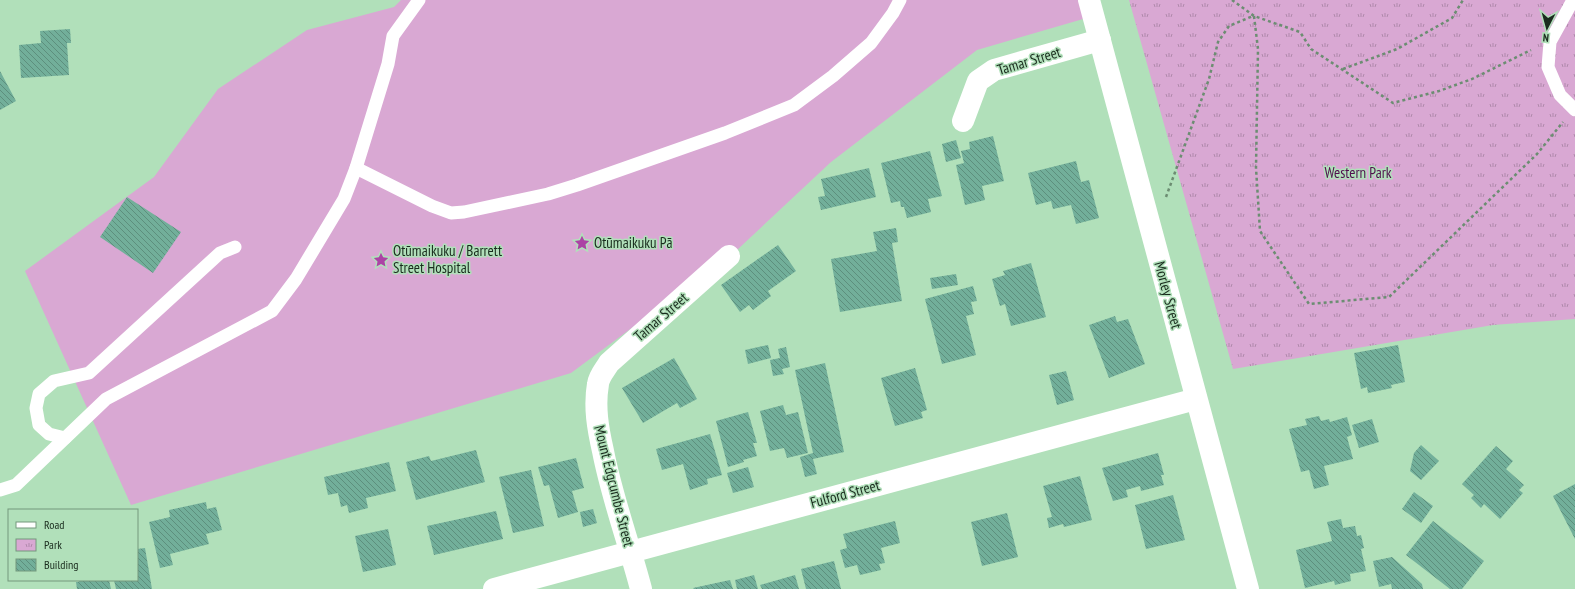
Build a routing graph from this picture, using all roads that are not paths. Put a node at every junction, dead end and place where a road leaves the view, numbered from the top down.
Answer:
1 (419, 0) edge
2 (900, 0) edge
3 (1089, 0) edge
4 (1573, 0) edge
5 (1100, 40) junction
6 (1574, 109) edge
7 (963, 120) dead end
8 (356, 168) junction
9 (235, 248) dead end
10 (729, 256) dead end
11 (598, 383) joint
12 (1196, 399) junction
13 (65, 438) junction
14 (0, 490) edge
15 (631, 551) junction
16 (494, 589) edge
17 (641, 589) edge
18 (1248, 589) edge

1 - 8 lane
2 - 8 lane
3 - 5 street, Morley Street
4 - 6 lane
5 - 7 street, Tamar Street
5 - 12 street, Morley Street
8 - 13 lane
9 - 13 lane
10 - 11 street, Tamar Street
11 - 15 street, Mount Edgcumbe Street
12 - 15 street, Fulford Street
12 - 18 street, Morley Street
13 - 14 lane
15 - 16 street, Fulford Street
15 - 17 street, Mount Edgcumbe Street

